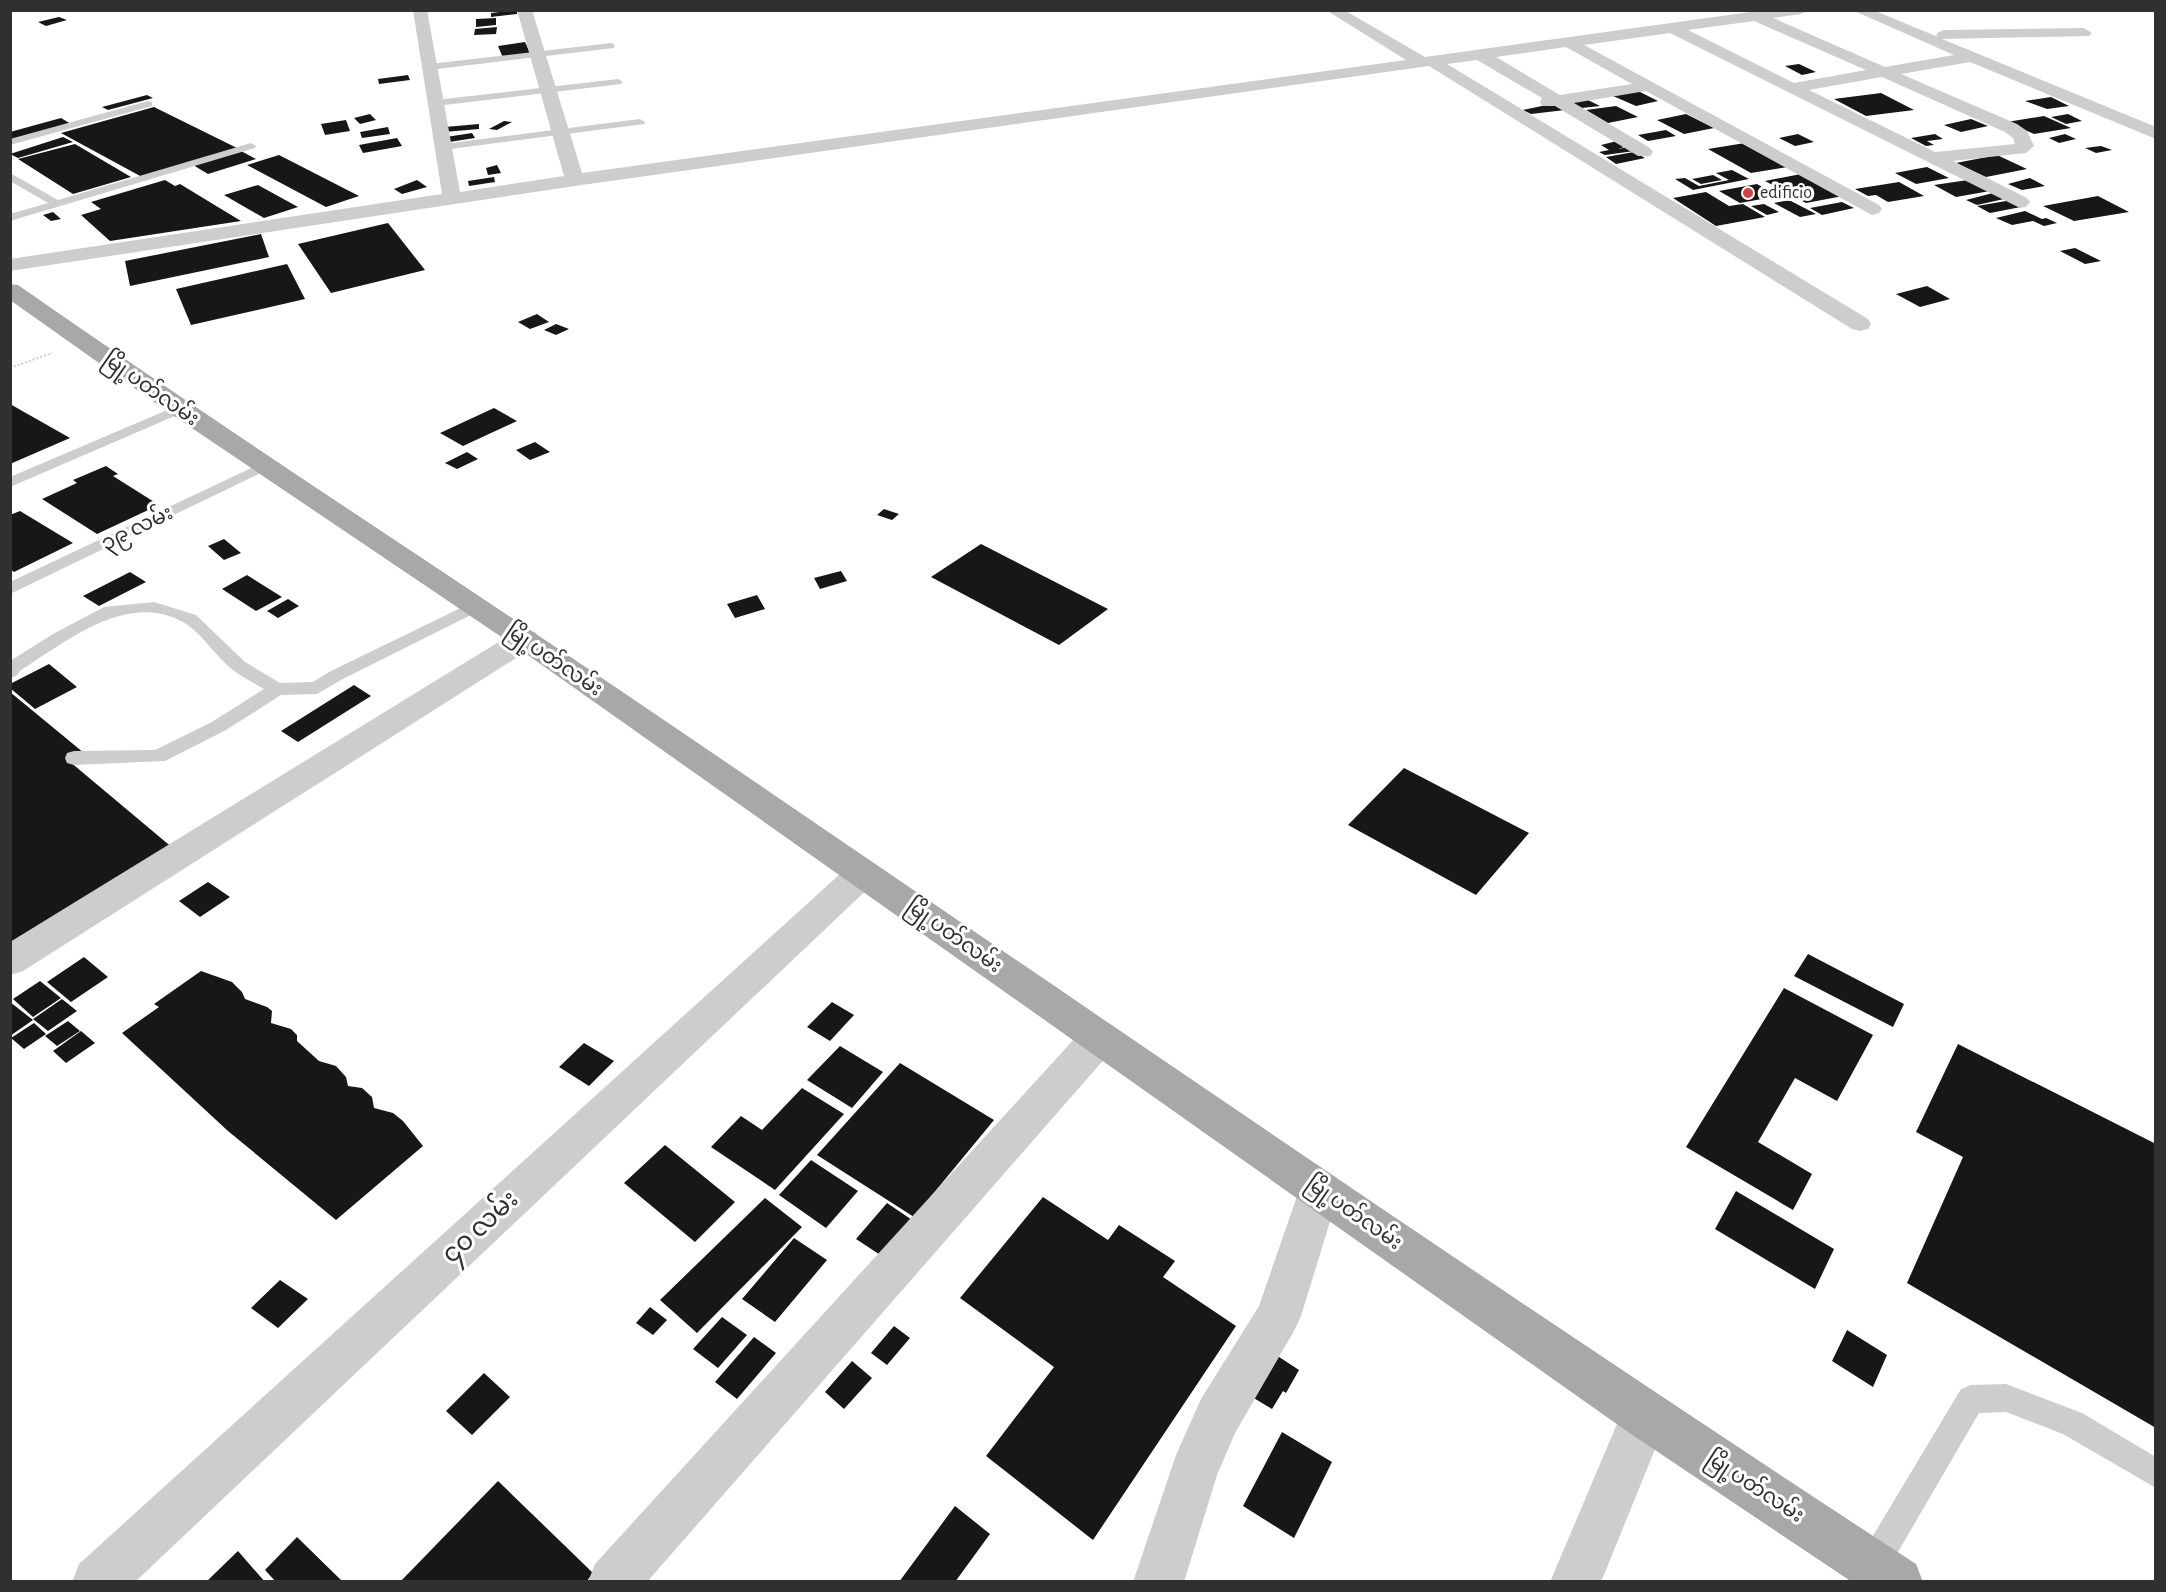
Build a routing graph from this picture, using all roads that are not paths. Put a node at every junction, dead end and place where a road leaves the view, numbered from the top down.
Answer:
1 (420, 10) edge
2 (524, 10) edge
3 (1333, 10) edge
4 (1723, 10) edge
5 (1801, 10) edge
6 (1859, 10) edge
7 (1885, 10) edge
8 (1749, 18) junction
9 (1672, 28) junction
10 (2084, 33) dead end
11 (1944, 35) junction
12 (1568, 42) junction
13 (611, 46) dead end
14 (537, 55) junction
15 (1481, 55) junction
16 (1972, 57) junction
17 (1428, 62) junction
18 (429, 67) junction
19 (2007, 67) junction
20 (1881, 73) junction
21 (618, 82) dead end
22 (1649, 86) junction
23 (1791, 88) junction
24 (548, 91) junction
25 (1557, 100) junction
26 (436, 103) junction
27 (148, 104) dead end
28 (1508, 108) junction
29 (640, 122) dead end
30 (2156, 123) edge
31 (561, 132) junction
32 (2156, 134) edge
33 (10, 142) edge
34 (251, 146) dead end
35 (443, 147) junction
36 (1644, 152) dead end
37 (1932, 158) junction
38 (10, 176) edge
39 (575, 180) junction
40 (453, 200) junction
41 (2020, 202) dead end
42 (57, 204) junction
43 (1872, 209) dead end
44 (10, 218) edge
45 (10, 265) edge
46 (10, 290) edge
47 (1860, 324) dead end
48 (179, 408) junction
49 (264, 466) junction
50 (10, 483) edge
51 (10, 589) edge
52 (474, 606) junction
53 (525, 639) junction
54 (10, 672) edge
55 (277, 689) junction
56 (74, 758) dead end
57 (863, 873) junction
58 (10, 961) edge
59 (1100, 1037) junction
60 (1319, 1189) junction
61 (1645, 1415) junction
62 (2156, 1474) edge
63 (1886, 1573) edge
64 (97, 1581) edge
65 (613, 1581) edge
66 (1158, 1581) edge
67 (1575, 1581) edge

1 - 18 street
2 - 14 street
3 - 17 street
4 - 8 street
5 - 8 street
6 - 16 street
7 - 11 street
8 - 9 street
8 - 20 street
9 - 12 street
9 - 23 street
10 - 11 street
11 - 19 street
12 - 15 street
12 - 22 street
13 - 14 lane
14 - 18 lane
14 - 24 street
15 - 17 street
15 - 25 street
16 - 19 street
16 - 20 street
17 - 28 street
17 - 39 street
18 - 26 street
19 - 30 street
19 - 32 street
20 - 23 street
20 - 37 street
21 - 24 lane
22 - 25 street
22 - 43 street
23 - 37 street
24 - 26 lane
24 - 31 street
25 - 28 street
25 - 36 street
26 - 35 street
27 - 33 lane
28 - 47 street
29 - 31 lane
31 - 35 lane
31 - 39 street
34 - 42 lane
35 - 40 street
37 - 41 street
38 - 42 lane
39 - 40 street
40 - 45 street
42 - 44 lane
46 - 48 main road, မြို့ပတ်လမ်း
48 - 49 main road, မြို့ပတ်လမ်း
48 - 50 lane
49 - 51 lane, ၃၉ လမ်း
49 - 52 main road, မြို့ပတ်လမ်း
52 - 53 main road, မြို့ပတ်လမ်း
52 - 55 lane
53 - 57 main road, မြို့ပတ်လမ်း
53 - 58 street
54 - 55 lane
55 - 56 lane
57 - 59 main road, မြို့ပတ်လမ်း
57 - 64 street, ၄၀ လမ်း
59 - 60 main road, မြို့ပတ်လမ်း
59 - 65 street
60 - 61 main road, မြို့ပတ်လမ်း
60 - 66 street
61 - 63 main road, မြို့ပတ်လမ်း
61 - 67 street
62 - 63 lane

